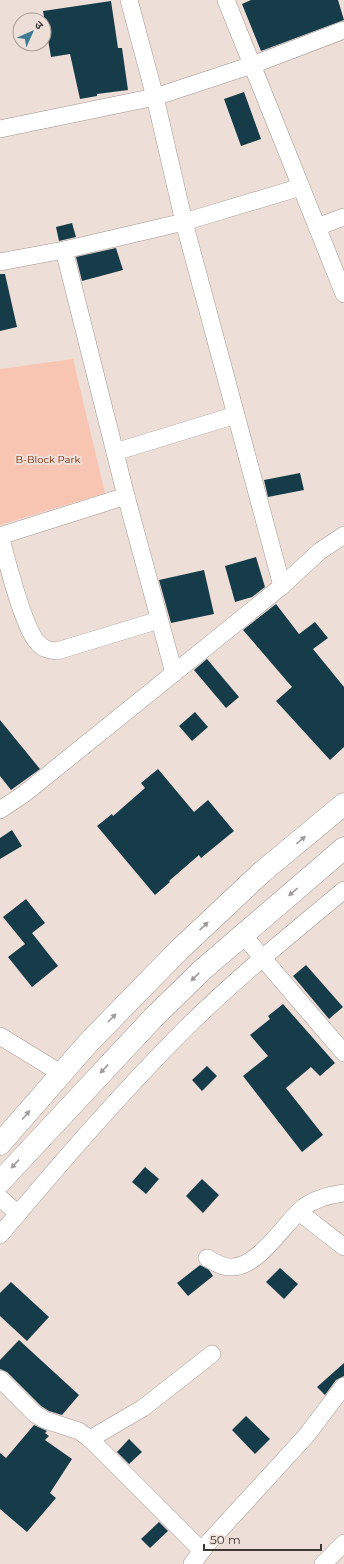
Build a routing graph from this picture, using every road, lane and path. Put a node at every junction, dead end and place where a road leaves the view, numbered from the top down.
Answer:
1 (129, 0) edge
2 (226, 0) edge
3 (344, 30) edge
4 (252, 65) junction
5 (155, 97) junction
6 (0, 130) edge
7 (301, 187) junction
8 (344, 217) edge
9 (184, 222) junction
10 (317, 227) junction
11 (64, 250) junction
12 (0, 262) edge
13 (344, 294) edge
14 (236, 415) junction
15 (115, 452) junction
16 (126, 496) junction
17 (344, 535) edge
18 (0, 536) edge
19 (282, 586) junction
20 (159, 620) junction
21 (174, 673) junction
22 (344, 804) edge
23 (0, 810) edge
24 (344, 848) edge
25 (344, 890) edge
26 (243, 935) junction
27 (264, 959) junction
28 (0, 1036) edge
29 (344, 1053) edge
30 (62, 1074) junction
31 (0, 1144) edge
32 (0, 1182) edge
33 (344, 1193) edge
34 (0, 1198) edge
35 (299, 1212) junction
36 (18, 1214) junction
37 (0, 1235) edge
38 (344, 1247) edge
39 (207, 1258) dead end
40 (212, 1354) dead end
41 (0, 1379) edge
42 (344, 1386) edge
43 (90, 1439) junction
44 (344, 1543) edge
45 (197, 1558) edge
46 (323, 1564) edge

1 - 5 street
2 - 4 street
3 - 4 street
4 - 5 street
4 - 7 street
5 - 6 street
5 - 9 street
7 - 9 street
7 - 10 street
8 - 10 street
9 - 11 street
9 - 14 street
10 - 13 street
11 - 12 street
11 - 15 street
14 - 15 street
14 - 19 street
15 - 16 street
16 - 18 street
16 - 20 street
17 - 19 street
18 - 20 street
19 - 21 street
20 - 21 street
21 - 23 street
30 -> 22 street
24 -> 26 street
25 - 27 street
26 - 27 street
26 -> 32 street
27 - 29 street
27 - 36 street
28 - 30 street
31 -> 30 street
33 - 35 street
34 - 36 street
35 - 38 street
35 - 39 street
36 - 37 street
40 - 43 street
41 - 43 street
42 - 45 street
43 - 45 street
44 - 46 street

